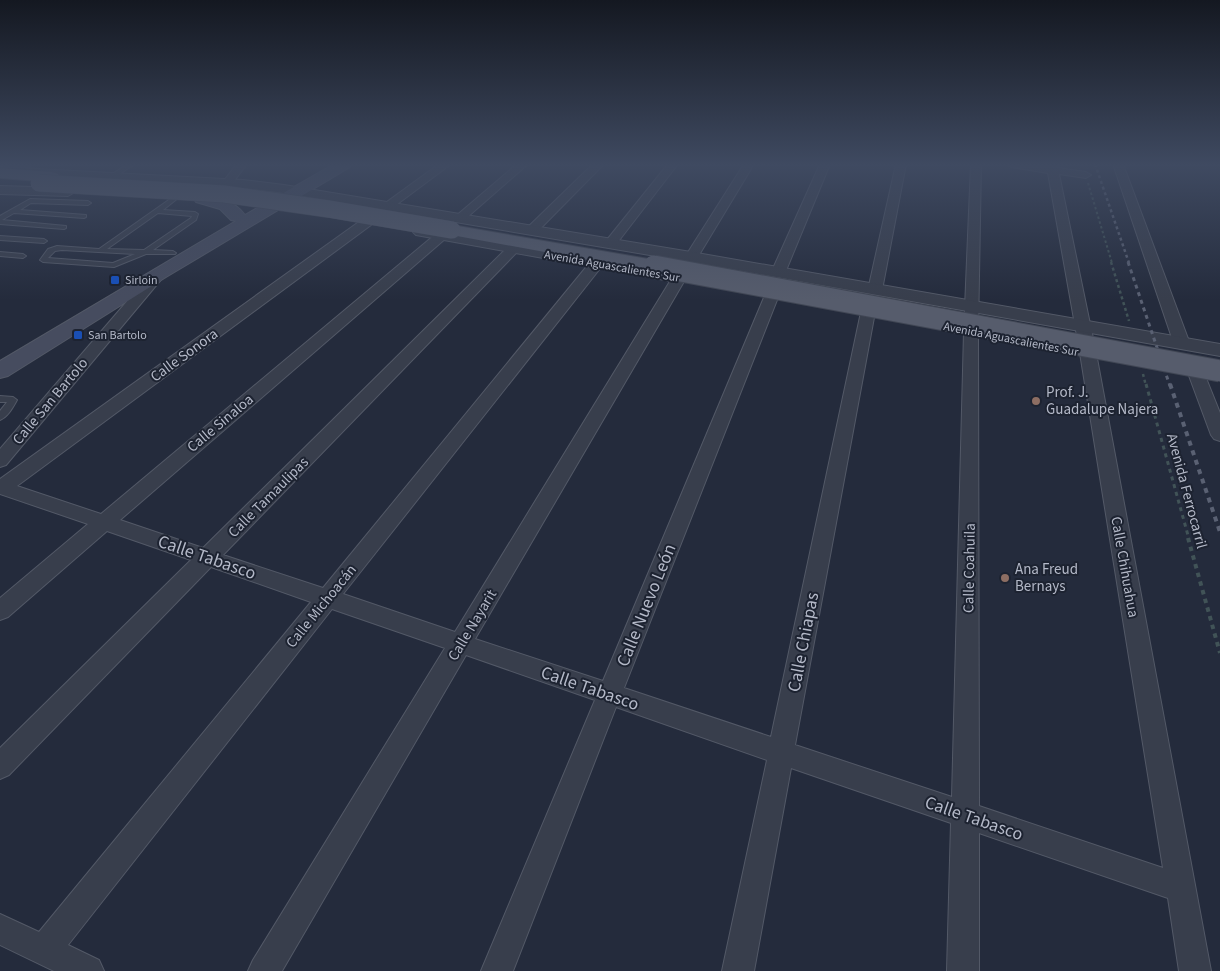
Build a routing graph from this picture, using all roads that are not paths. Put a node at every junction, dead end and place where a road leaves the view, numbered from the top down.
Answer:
1 (231, 209) edge
2 (254, 209) edge
3 (258, 209) edge
4 (331, 209) edge
5 (334, 209) edge
6 (397, 209) edge
7 (477, 209) edge
8 (564, 209) edge
9 (638, 209) edge
10 (721, 209) edge
11 (805, 209) edge
12 (891, 209) edge
13 (975, 209) edge
14 (1060, 209) edge
15 (1134, 209) edge
16 (13, 211) joint
17 (157, 211) joint
18 (84, 216) dead end
19 (238, 216) junction
20 (0, 220) edge
21 (367, 222) junction
22 (500, 225) joint
23 (64, 226) dead end
24 (456, 230) junction
25 (0, 238) edge
26 (541, 239) junction
27 (44, 241) dead end
28 (610, 244) junction
29 (514, 248) junction
30 (100, 251) junction
31 (146, 252) junction
32 (173, 253) junction
33 (0, 254) edge
34 (23, 256) dead end
35 (691, 257) junction
36 (597, 263) junction
37 (657, 263) junction
38 (159, 273) junction
39 (778, 273) junction
40 (679, 278) junction
41 (874, 290) junction
42 (772, 295) junction
43 (973, 307) junction
44 (868, 312) junction
45 (1083, 327) junction
46 (971, 332) junction
47 (1182, 344) junction
48 (1220, 350) edge
49 (0, 352) edge
50 (1088, 353) junction
51 (1220, 362) edge
52 (0, 371) edge
53 (1220, 371) edge
54 (1196, 373) junction
55 (1220, 378) edge
56 (0, 400) edge
57 (0, 416) edge
58 (1220, 435) edge
59 (0, 461) edge
60 (1, 488) edge
61 (103, 522) junction
62 (207, 558) junction
63 (327, 598) junction
64 (0, 611) edge
65 (461, 644) junction
66 (610, 694) junction
67 (782, 752) junction
68 (0, 766) edge
69 (966, 815) junction
70 (1180, 888) junction
71 (0, 929) edge
72 (44, 950) junction
73 (88, 971) edge
74 (264, 971) edge
75 (497, 971) edge
76 (738, 971) edge
77 (963, 971) edge
78 (1195, 971) edge

1 - 19 main road
2 - 19 main road
3 - 38 main road
4 - 24 main road, Avenida Aguascalientes Sur, bridge
5 - 21 street, Avenida Aguascalientes Sur
6 - 24 street, Avenida Aguascalientes Sur
7 - 24 street, Calle Sinaloa
8 - 26 street
9 - 28 street
10 - 35 street
11 - 39 street
12 - 41 street
13 - 43 street, Calle Coahuila
14 - 45 street, Calle Chihuahua
15 - 47 street
16 - 18 lane
16 - 20 lane
17 - 30 lane
17 - 31 lane
19 - 32 main road
20 - 23 lane
21 - 24 street, Avenida Aguascalientes Sur
21 - 60 street, Calle Sonora
22 - 24 street, Avenida Aguascalientes Sur
22 - 26 main road
24 - 26 main road, Avenida Aguascalientes Sur
24 - 29 street, Avenida Aguascalientes Sur
24 - 61 street, Calle Sinaloa
25 - 27 lane
26 - 28 street, Avenida Aguascalientes Sur
26 - 37 main road, Avenida Aguascalientes Sur
28 - 35 street, Avenida Aguascalientes Sur
29 - 36 street, Avenida Aguascalientes Sur
29 - 62 street, Calle Tamaulipas
30 - 31 lane
30 - 31 lane
31 - 32 lane
32 - 49 main road
33 - 34 lane
35 - 39 street, Avenida Aguascalientes Sur
36 - 40 street, Avenida Aguascalientes Sur
36 - 63 street, Calle Michoacán
37 - 51 main road, Avenida Aguascalientes Sur
37 - 53 main road, Avenida Aguascalientes Sur, bridge
38 - 52 main road
38 - 59 street, Calle San Bartolo
39 - 41 street, Avenida Aguascalientes Sur
40 - 42 street, Avenida Aguascalientes Sur
40 - 65 street, Calle Nayarit
41 - 43 street, Avenida Aguascalientes Sur
42 - 44 street, Avenida Aguascalientes Sur
42 - 66 street, Calle Nuevo León
43 - 45 street, Avenida Aguascalientes Sur
43 - 46 street, Calle Coahuila
44 - 46 street, Avenida Aguascalientes Sur
44 - 67 street, Calle Chiapas
45 - 47 street, Avenida Aguascalientes Sur
45 - 50 street, Calle Chihuahua
46 - 50 street, Avenida Aguascalientes Sur
46 - 69 street, Calle Coahuila
47 - 48 street, Avenida Aguascalientes Sur
50 - 54 street, Avenida Aguascalientes Sur
50 - 70 street, Calle Chihuahua
54 - 55 street, Avenida Aguascalientes Sur
54 - 58 street
56 - 57 lane
60 - 61 street, Calle Tabasco
61 - 62 street, Calle Tabasco
61 - 64 street, Calle Sinaloa
62 - 63 street, Calle Tabasco
62 - 68 street, Calle Tamaulipas
63 - 65 street, Calle Tabasco
63 - 72 street, Calle Michoacán
65 - 66 street, Calle Tabasco
65 - 74 street, Calle Nayarit
66 - 67 street, Calle Tabasco
66 - 75 street, Calle Nuevo León
67 - 69 street, Calle Tabasco
67 - 76 street, Calle Chiapas
69 - 70 street, Calle Tabasco
69 - 77 street, Calle Coahuila
70 - 78 street, Calle Chihuahua
71 - 72 street
72 - 73 street

